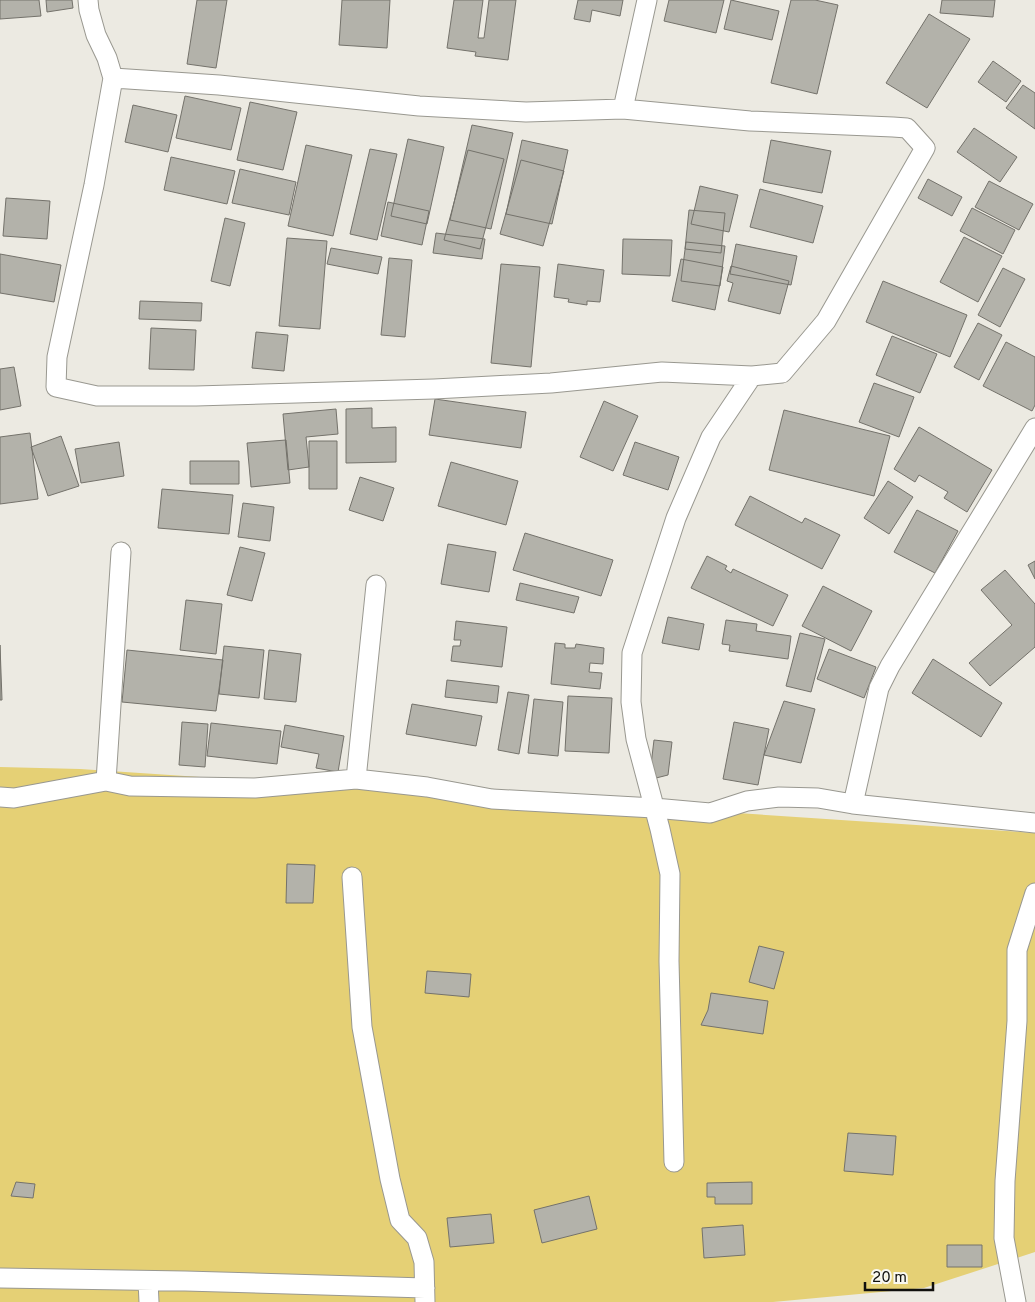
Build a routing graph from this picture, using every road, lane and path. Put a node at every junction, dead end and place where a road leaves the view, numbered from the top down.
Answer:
1 (88, 0) edge
2 (648, 0) edge
3 (113, 78) junction
4 (623, 109) junction
5 (752, 376) junction
6 (1035, 428) edge
7 (121, 552) dead end
8 (376, 585) dead end
9 (356, 779) junction
10 (106, 781) junction
11 (0, 797) edge
12 (854, 804) junction
13 (654, 808) junction
14 (1035, 822) edge
15 (352, 877) dead end
16 (1035, 893) edge
17 (674, 1162) dead end
18 (0, 1278) edge
19 (148, 1281) junction
20 (425, 1295) edge
21 (149, 1302) edge
22 (1016, 1302) edge

1 - 3 street
2 - 4 street
3 - 4 street
3 - 5 street
4 - 5 street
5 - 13 street
6 - 12 street
7 - 10 street
8 - 9 street
9 - 10 street
9 - 13 street
10 - 11 street
12 - 13 street
12 - 14 street
13 - 17 street
15 - 20 street
16 - 22 street
18 - 19 street
19 - 20 street
19 - 21 street

